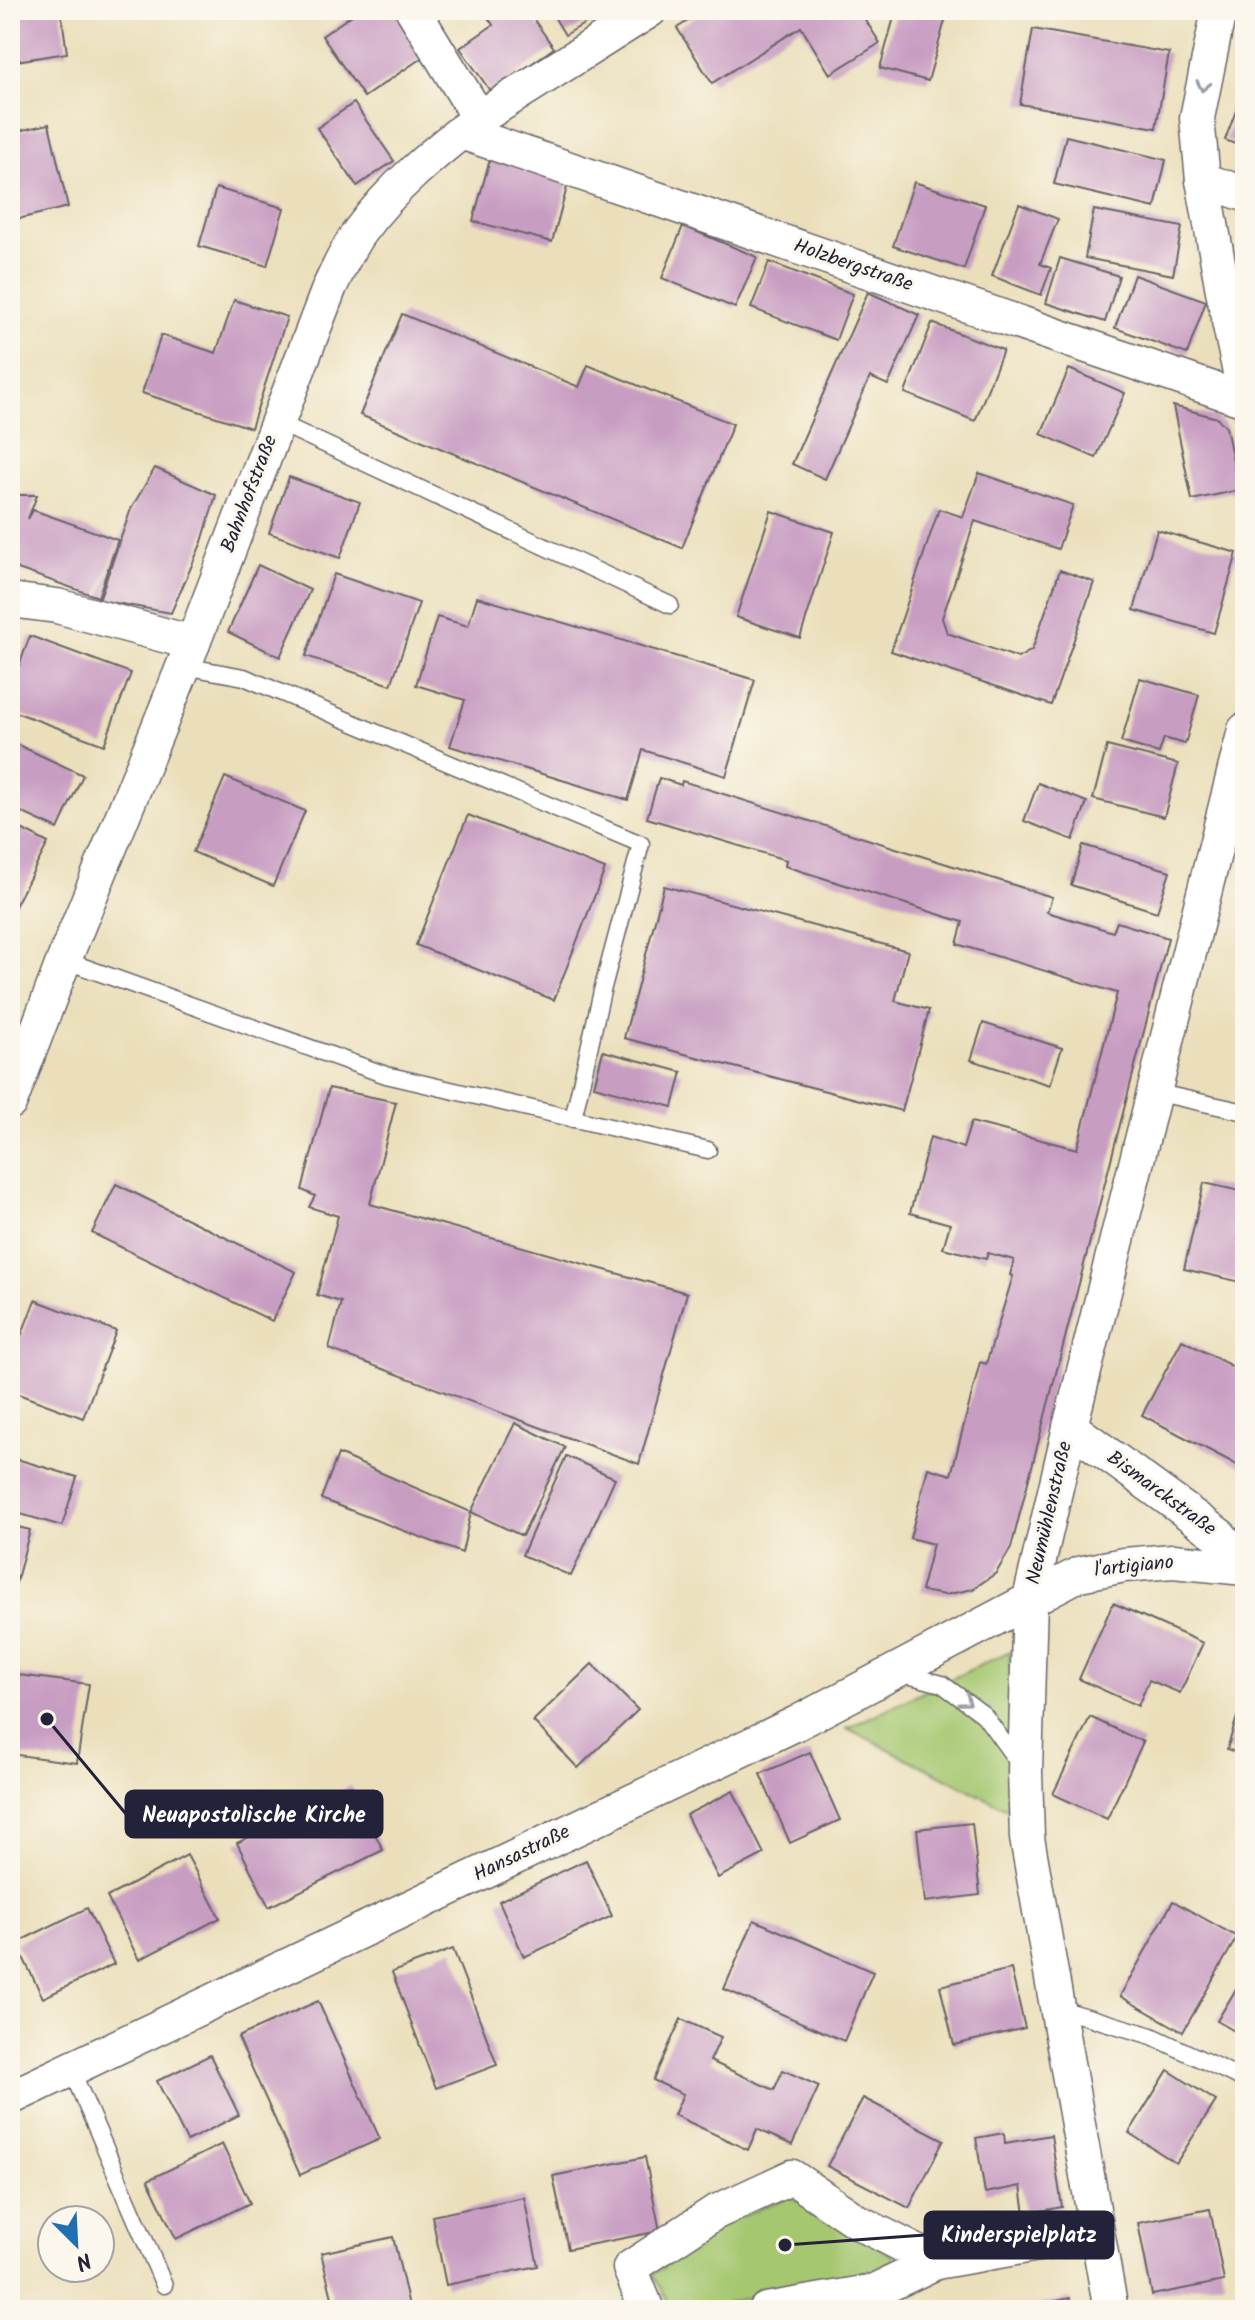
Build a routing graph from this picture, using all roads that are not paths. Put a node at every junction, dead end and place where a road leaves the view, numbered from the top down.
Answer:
1 (413, 10) edge
2 (1219, 10) edge
3 (641, 13) edge
4 (470, 125) junction
5 (1203, 180) junction
6 (1245, 194) edge
7 (1245, 398) edge
8 (277, 422) junction
9 (10, 600) edge
10 (670, 605) dead end
11 (188, 654) junction
12 (1245, 730) edge
13 (64, 960) junction
14 (1154, 1092) junction
15 (10, 1102) edge
16 (1245, 1112) edge
17 (573, 1119) junction
18 (708, 1150) dead end
19 (1070, 1427) junction
20 (1245, 1568) edge
21 (1030, 1599) junction
22 (895, 1671) junction
23 (1025, 1771) junction
24 (1057, 2008) junction
25 (71, 2069) junction
26 (1245, 2080) edge
27 (10, 2098) edge
28 (1096, 2234) junction
29 (936, 2262) junction
30 (164, 2285) dead end
31 (647, 2310) edge
32 (766, 2310) edge
33 (1111, 2310) edge

1 - 4 street
2 -> 5 street
3 - 4 street, Bahnhofstraße
4 - 7 street, Holzbergstraße
4 - 8 street, Bahnhofstraße
5 - 6 street
5 - 7 street
8 - 10 lane
8 - 11 street, Bahnhofstraße
9 - 11 street
11 - 13 street, Bahnhofstraße
11 - 17 lane
12 - 14 street, Neumühlenstraße
13 - 15 street, Bahnhofstraße
13 - 17 lane
14 - 16 lane
14 - 19 street, Neumühlenstraße
17 - 18 lane
19 - 20 street, Bismarckstraße
19 - 21 street, Neumühlenstraße
20 - 21 street, l'artigiano
21 - 22 street, Hansastraße
21 - 23 street, Neumühlenstraße
22 -> 23 lane
22 - 25 street, Hansastraße
23 - 24 street, Neumühlenstraße
24 - 26 lane
24 - 28 street, Neumühlenstraße
25 - 27 street, Hansastraße
25 - 30 lane
28 - 29 street
28 - 33 street, Neumühlenstraße
29 - 31 street
29 - 32 street

